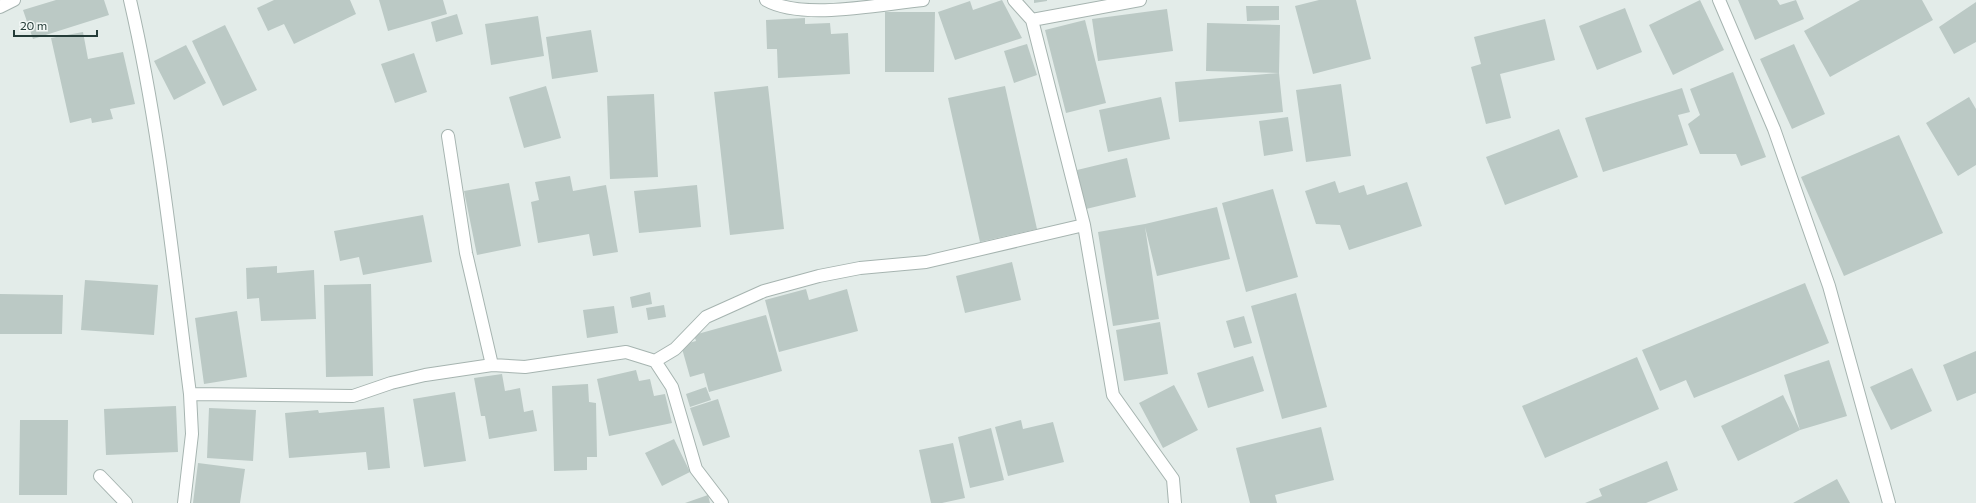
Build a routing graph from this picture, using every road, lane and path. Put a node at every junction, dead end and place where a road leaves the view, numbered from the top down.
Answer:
1 (14, 0) edge
2 (130, 0) edge
3 (766, 0) edge
4 (923, 0) edge
5 (1014, 0) edge
6 (1140, 0) edge
7 (1719, 0) edge
8 (0, 7) edge
9 (1032, 20) junction
10 (448, 136) dead end
11 (1084, 225) junction
12 (655, 361) junction
13 (492, 365) junction
14 (190, 394) junction
15 (100, 476) dead end
16 (126, 503) edge
17 (184, 503) edge
18 (722, 503) edge
19 (1175, 503) edge
20 (1888, 503) edge

1 - 8 street
2 - 14 street
3 - 4 street
5 - 9 street
6 - 9 street
7 - 20 street
9 - 11 street
10 - 13 street
11 - 12 street
11 - 19 street
12 - 13 street
12 - 18 street
13 - 14 street
14 - 17 street
15 - 16 street

